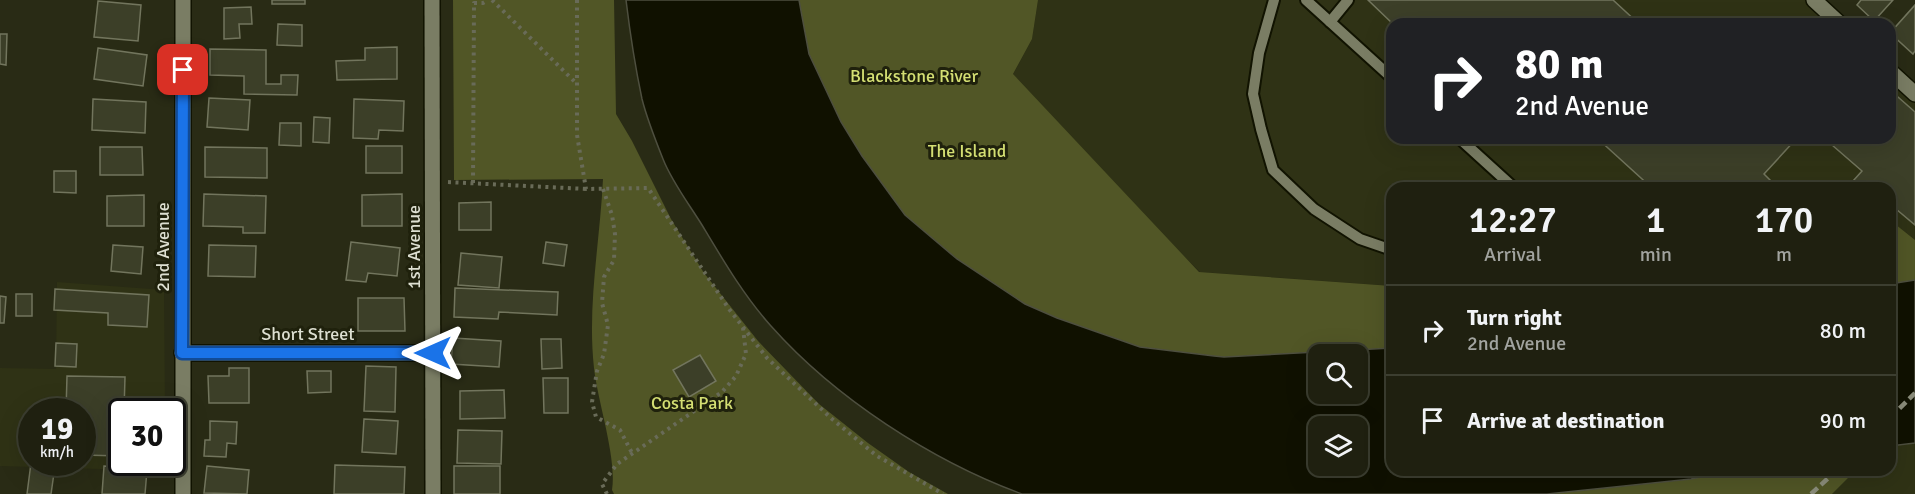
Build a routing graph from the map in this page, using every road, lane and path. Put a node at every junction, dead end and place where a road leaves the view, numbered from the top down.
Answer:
1 (183, 0) edge
2 (432, 0) edge
3 (490, 0) edge
4 (577, 0) edge
5 (1274, 0) edge
6 (1306, 0) edge
7 (1348, 0) edge
8 (1820, 2) edge
9 (1835, 18) edge
10 (1330, 22) junction
11 (1386, 73) edge
12 (1896, 77) edge
13 (578, 84) junction
14 (1915, 94) edge
15 (1466, 144) edge
16 (446, 182) dead end
17 (1507, 182) edge
18 (473, 183) junction
19 (585, 189) junction
20 (603, 189) junction
21 (1386, 248) edge
22 (742, 327) junction
23 (182, 353) junction
24 (433, 353) junction
25 (632, 453) junction
26 (183, 494) edge
27 (433, 494) edge
28 (607, 494) edge
29 (943, 494) edge

1 - 23 street, 2nd Avenue
2 - 24 street, 1st Avenue
3 - 13 path
3 - 18 path
4 - 13 path
5 - 21 lane
6 - 10 lane
7 - 10 lane
8 - 9 street
10 - 11 lane
12 - 14 street
13 - 19 path
15 - 17 lane
16 - 18 path
18 - 19 path
19 - 20 path
20 - 22 path
20 - 25 path
22 - 25 path
22 - 29 path
23 - 24 street, Short Street
23 - 26 street, 2nd Avenue
24 - 27 street, 1st Avenue
25 - 28 path

